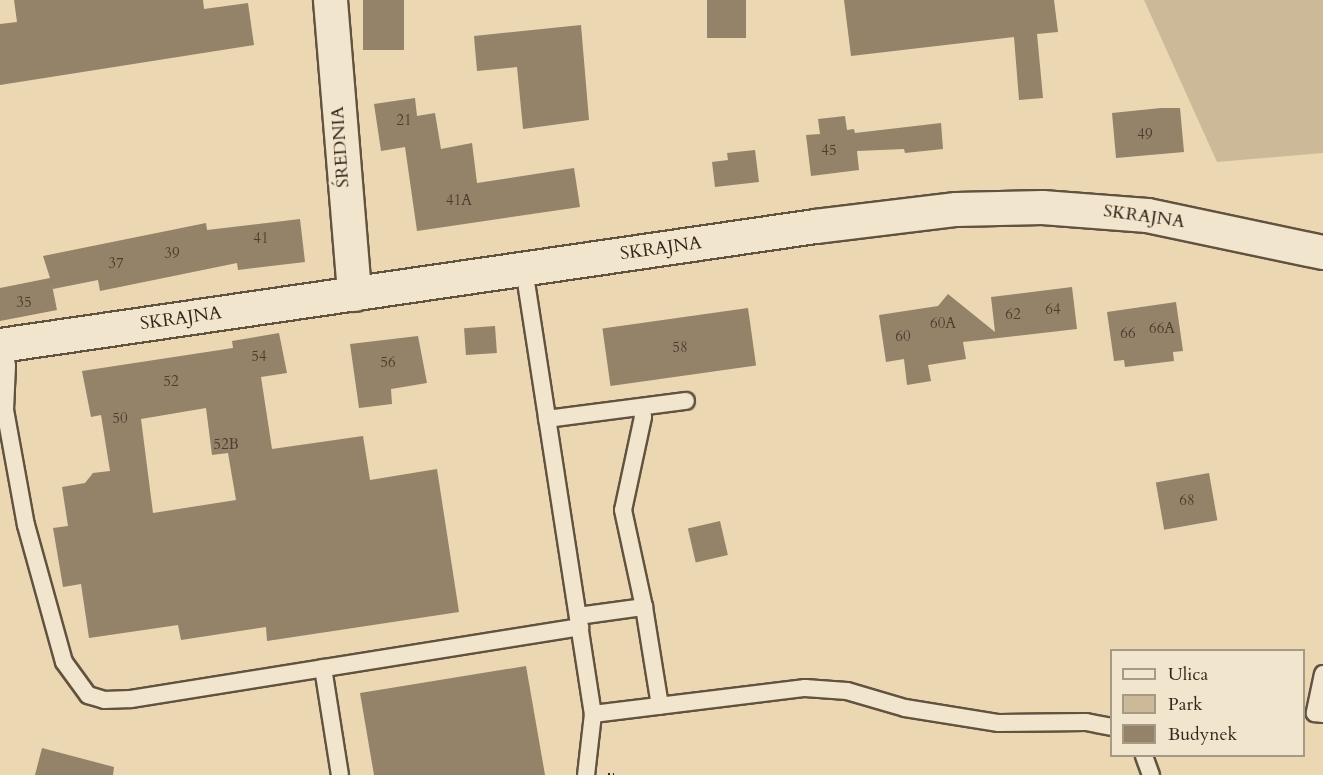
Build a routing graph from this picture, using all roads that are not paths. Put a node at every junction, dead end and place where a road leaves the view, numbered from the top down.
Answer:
1 (330, 0) edge
2 (1323, 252) edge
3 (524, 269) junction
4 (354, 294) junction
5 (2, 345) edge
6 (686, 401) dead end
7 (641, 407) junction
8 (547, 419) junction
9 (644, 608) junction
10 (579, 622) junction
11 (323, 668) junction
12 (1323, 674) edge
13 (660, 706) junction
14 (593, 714) junction
15 (1323, 714) edge
16 (1110, 727) edge
17 (1144, 757) edge
18 (340, 775) edge
19 (586, 775) edge
20 (1151, 775) edge

1 - 4 street, ŚREDNIA
2 - 3 street, SKRAJNA
3 - 4 street, SKRAJNA
3 - 8 lane
4 - 5 street, SKRAJNA
5 - 11 lane
6 - 7 lane
7 - 8 lane
7 - 9 lane
8 - 10 lane
9 - 10 lane
9 - 13 lane
10 - 11 lane
10 - 14 lane
11 - 18 lane
12 - 15 lane
13 - 14 lane
13 - 16 lane
14 - 19 lane
17 - 20 lane

